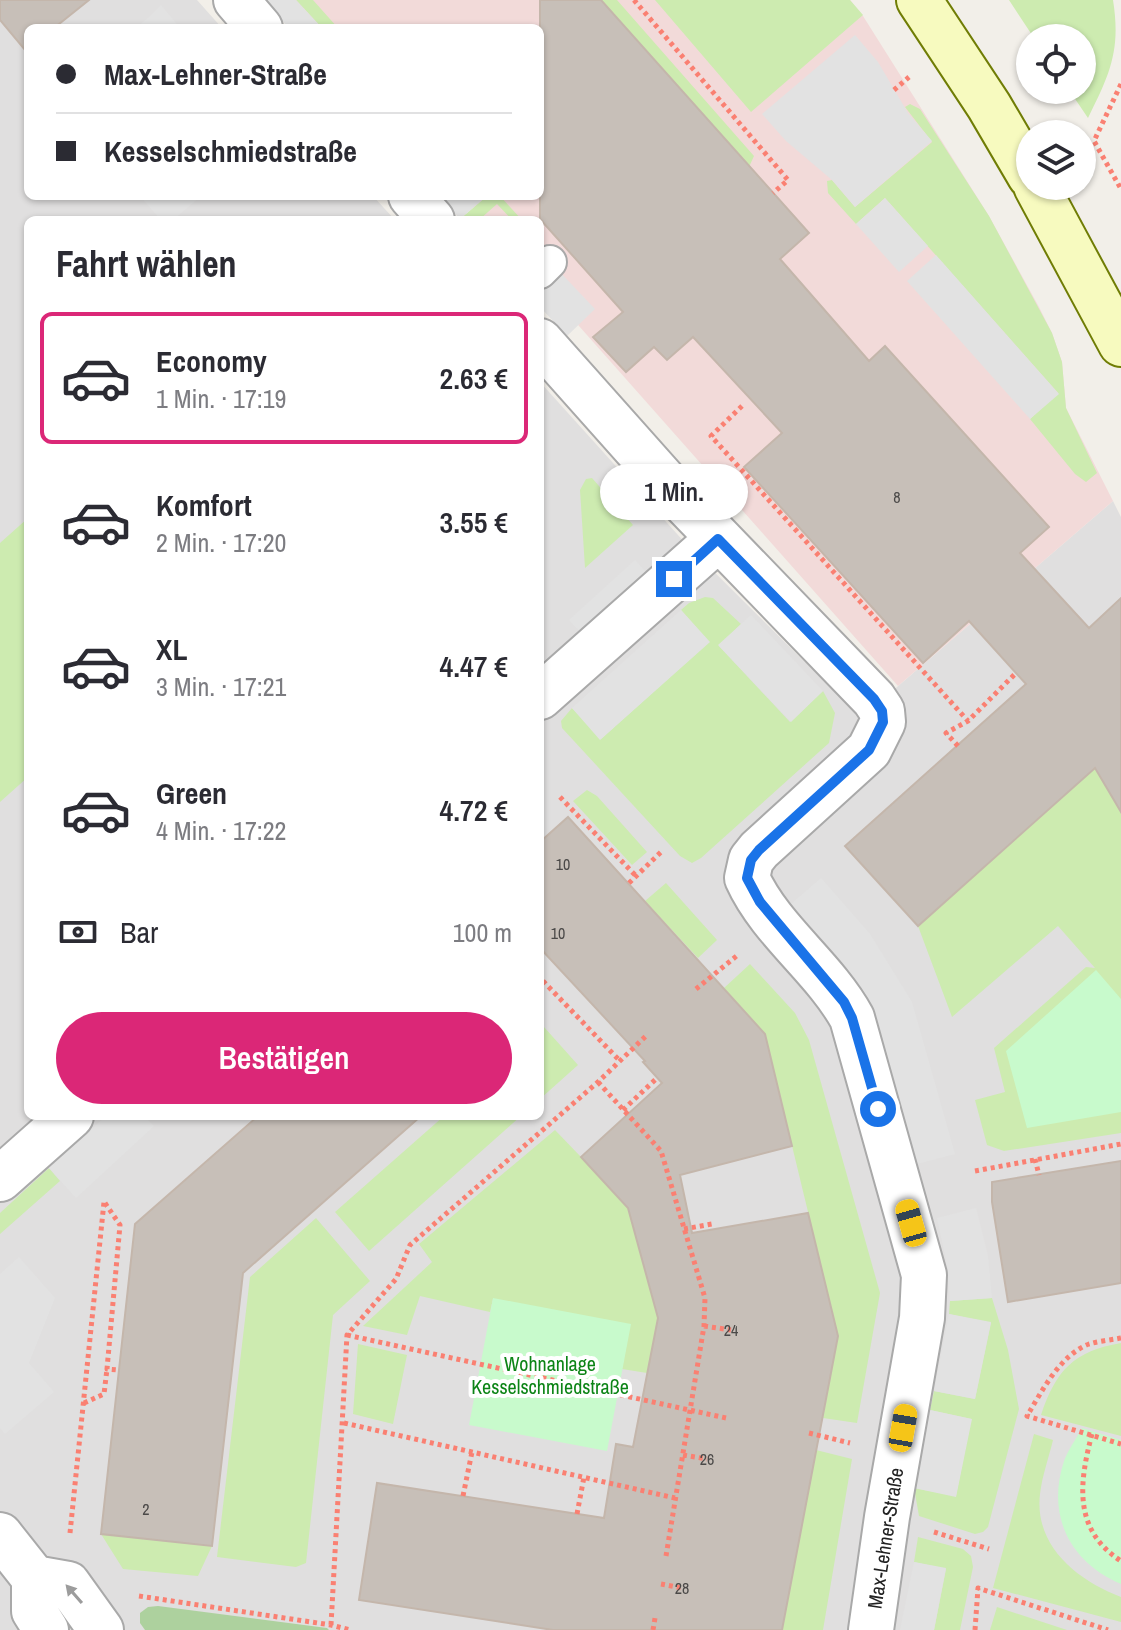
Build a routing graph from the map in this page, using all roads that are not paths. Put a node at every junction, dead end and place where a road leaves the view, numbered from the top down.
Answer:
1 (236, 0) edge
2 (919, 0) edge
3 (257, 24) edge
4 (1016, 152) edge
5 (414, 200) edge
6 (1044, 200) edge
7 (428, 216) edge
8 (1121, 344) edge
9 (544, 345) edge
10 (718, 539) junction
11 (544, 693) edge
12 (66, 1120) edge
13 (0, 1179) edge
14 (0, 1535) edge
15 (34, 1578) junction
16 (46, 1630) edge
17 (101, 1630) edge
18 (871, 1630) edge

1 - 3 street
2 - 4 main road
5 - 7 street
6 - 8 main road
9 - 10 street, Max-Lehner-Straße
10 - 11 street
10 - 18 street, Max-Lehner-Straße
12 - 13 street
14 - 15 street
15 - 16 street
17 -> 15 street

